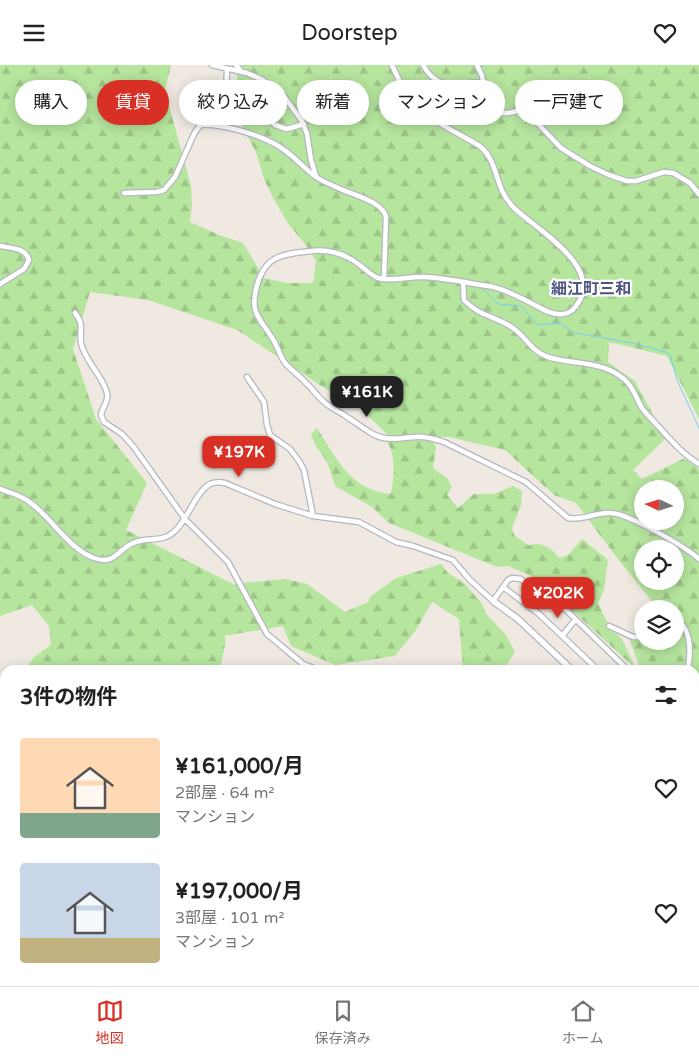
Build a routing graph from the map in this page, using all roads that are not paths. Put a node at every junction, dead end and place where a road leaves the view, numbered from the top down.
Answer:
1 (212, 65) edge
2 (236, 65) edge
3 (392, 65) edge
4 (423, 65) edge
5 (477, 65) edge
6 (227, 69) junction
7 (242, 73) junction
8 (435, 80) edge
9 (482, 80) edge
10 (297, 112) edge
11 (505, 113) edge
12 (304, 125) joint
13 (317, 177) junction
14 (124, 193) dead end
15 (699, 194) edge
16 (0, 245) edge
17 (384, 279) junction
18 (463, 281) junction
19 (0, 283) edge
20 (75, 313) dead end
21 (247, 377) dead end
22 (699, 464) edge
23 (0, 489) edge
24 (313, 517) junction
25 (185, 519) junction
26 (699, 559) edge
27 (503, 587) junction
28 (493, 601) junction
29 (575, 620) junction
30 (609, 626) dead end
31 (684, 627) edge
32 (562, 636) junction
33 (634, 637) edge
34 (306, 665) edge
35 (567, 665) edge
36 (593, 665) edge
37 (623, 665) edge
38 (688, 665) edge

1 - 6 street
2 - 7 street
3 - 18 street
4 - 8 street
5 - 9 street
6 - 7 street
6 - 12 street
7 - 10 street
11 - 15 street
12 - 13 street
13 - 14 street
13 - 17 street
16 - 19 street
17 - 18 street
17 - 26 street
18 - 22 street
20 - 25 street
21 - 24 street
23 - 25 street
24 - 25 street
24 - 28 street
25 - 34 street
27 - 28 street
27 - 29 street
27 - 32 street
28 - 35 street
29 - 32 street
29 - 37 street
30 - 33 street
31 - 38 street
32 - 36 street

